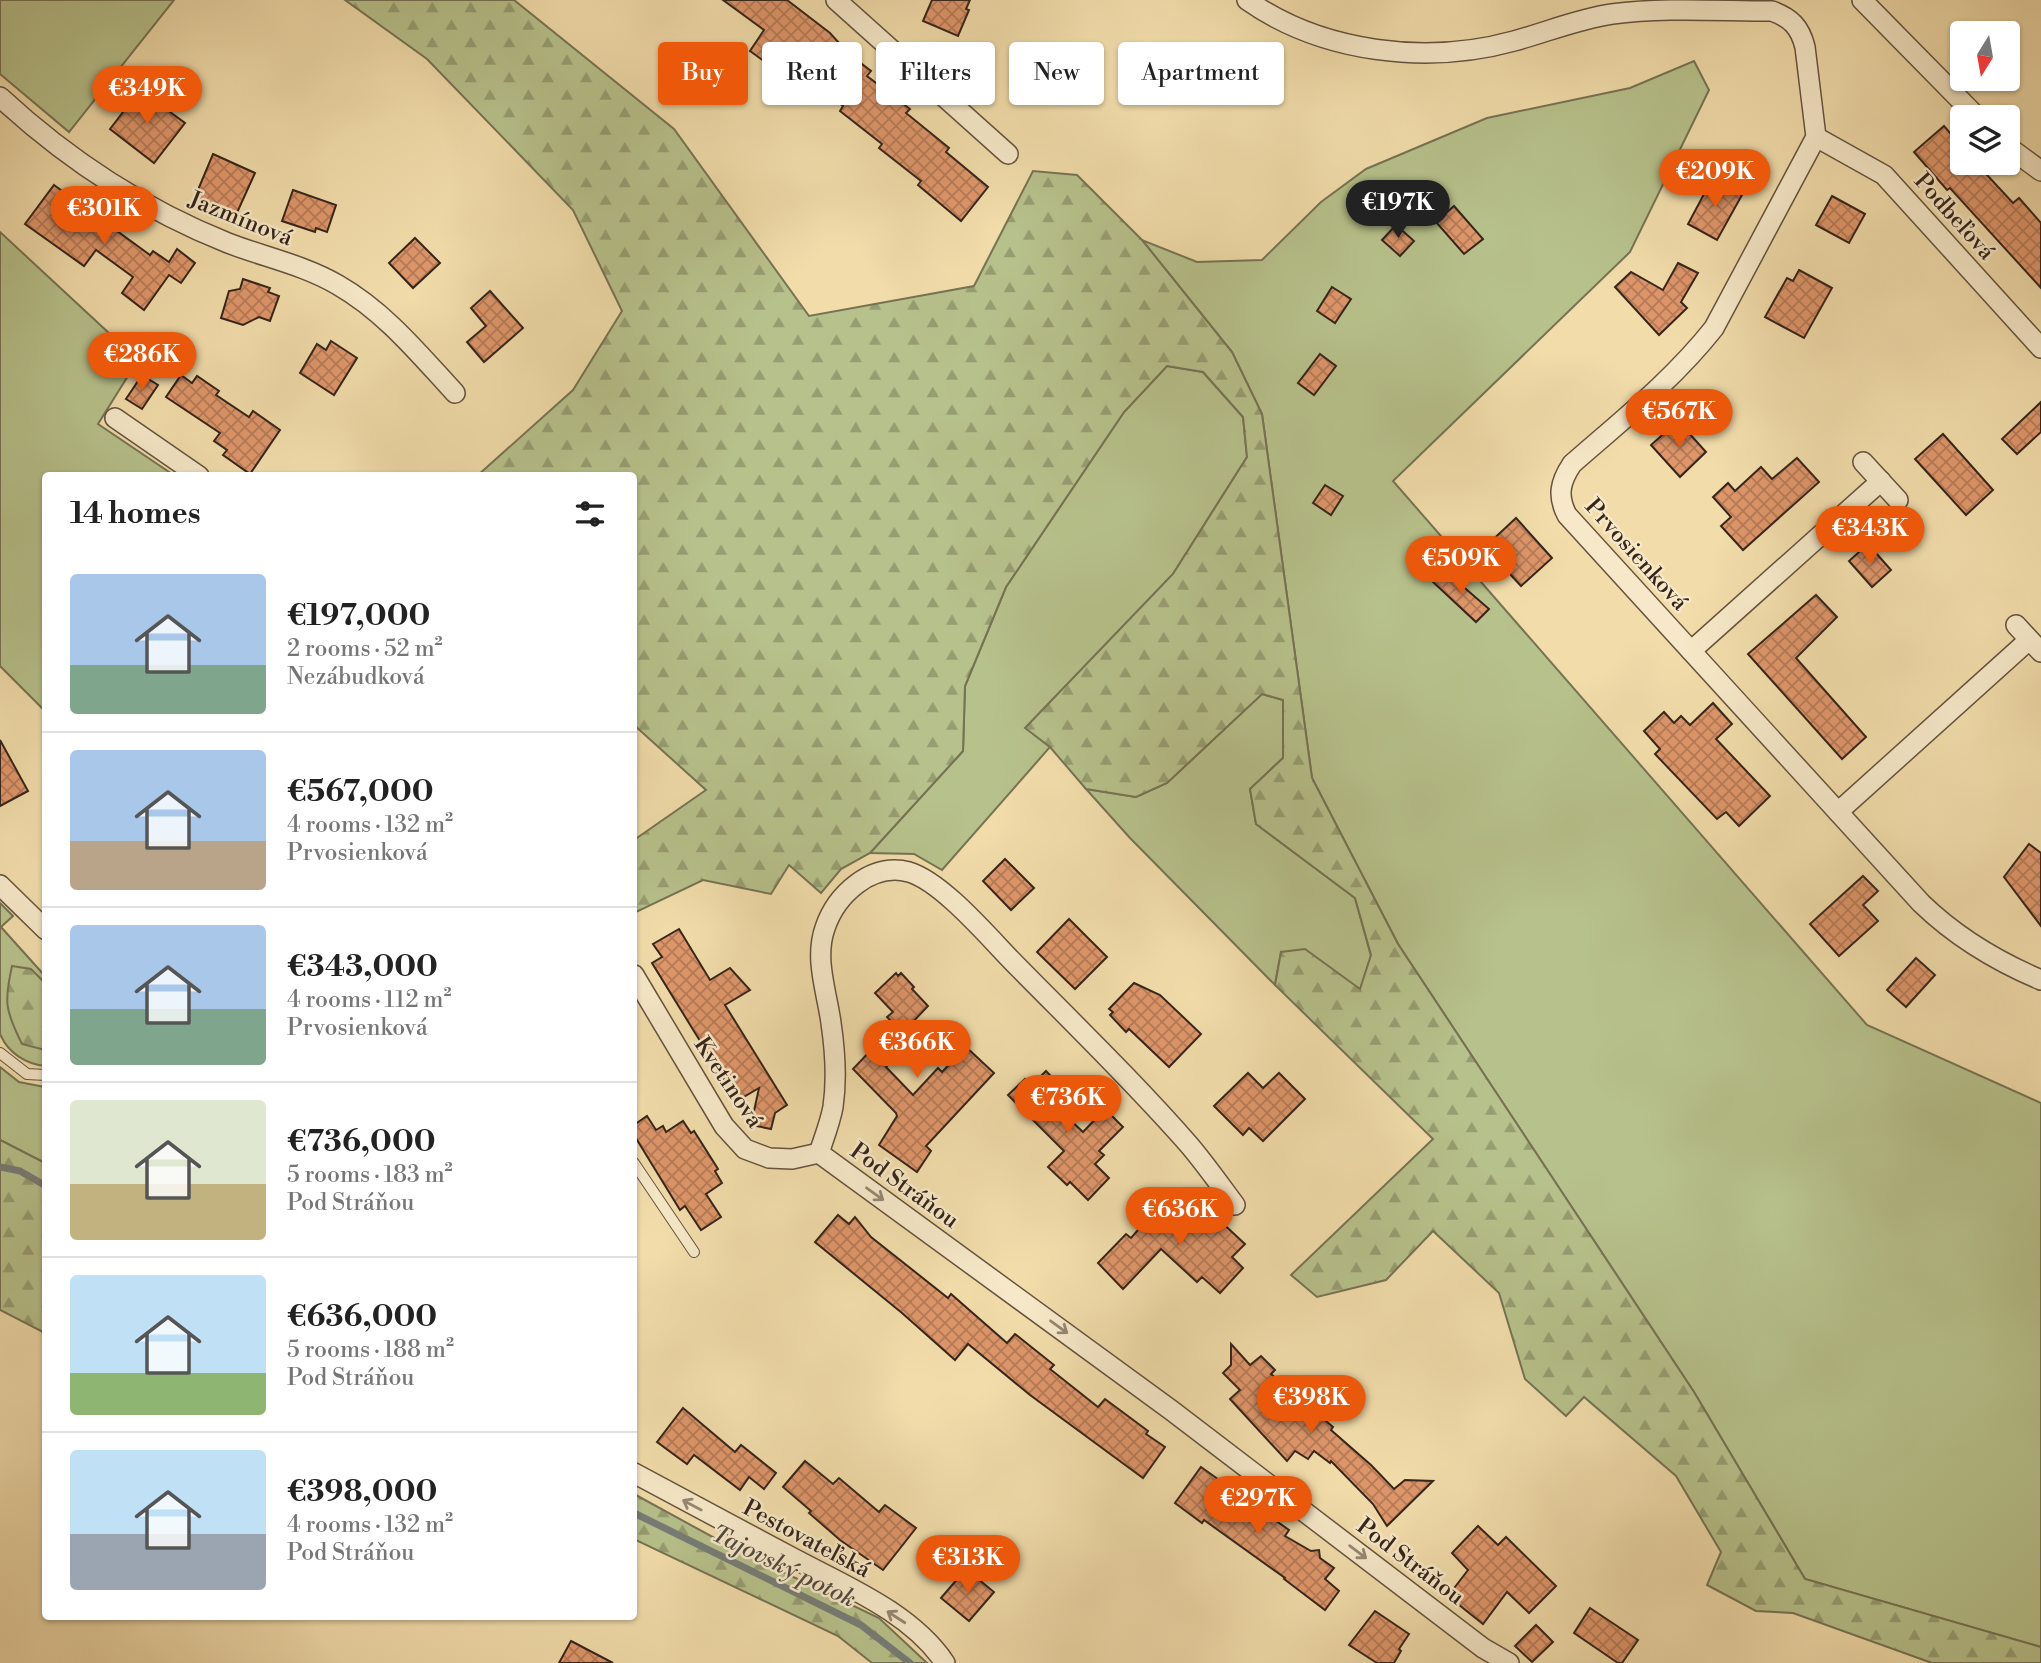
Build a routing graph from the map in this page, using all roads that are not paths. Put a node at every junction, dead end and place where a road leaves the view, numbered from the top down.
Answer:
1 (1247, 0) edge
2 (1862, 0) edge
3 (841, 2) edge
4 (1668, 5) edge
5 (1773, 5) edge
6 (0, 97) edge
7 (1965, 105) edge
8 (1816, 137) junction
9 (1008, 155) dead end
10 (2020, 156) edge
11 (2041, 171) edge
12 (2041, 348) edge
13 (455, 393) dead end
14 (115, 418) dead end
15 (1863, 462) dead end
16 (193, 472) edge
17 (1881, 481) junction
18 (1898, 500) dead end
19 (2016, 625) dead end
20 (2035, 646) edge
21 (1691, 651) junction
22 (1838, 812) junction
23 (0, 885) edge
24 (42, 926) edge
25 (637, 980) edge
26 (2041, 980) edge
27 (0, 1053) edge
28 (42, 1075) edge
29 (819, 1153) junction
30 (637, 1167) edge
31 (1235, 1205) dead end
32 (694, 1252) dead end
33 (637, 1475) edge
34 (945, 1663) edge
35 (1508, 1663) edge

1 - 4 street
2 - 7 street
3 - 9 street
4 - 5 street
5 - 8 street
6 - 13 street, Jazmínová
8 - 12 street, Podbeľová
8 - 21 street, Prvosienková
10 - 11 street
14 - 16 street
15 - 17 street
17 - 18 street
17 - 21 street
19 - 20 street
20 - 22 street
21 - 22 street, Prvosienková
22 - 26 street, Prvosienková
23 - 24 street
25 - 29 street, Kvetinová
27 - 28 lane
29 - 31 street, Pod Stráňou
29 -> 35 street, Pod Stráňou
30 - 32 lane
34 -> 33 street, Pestovateľská

